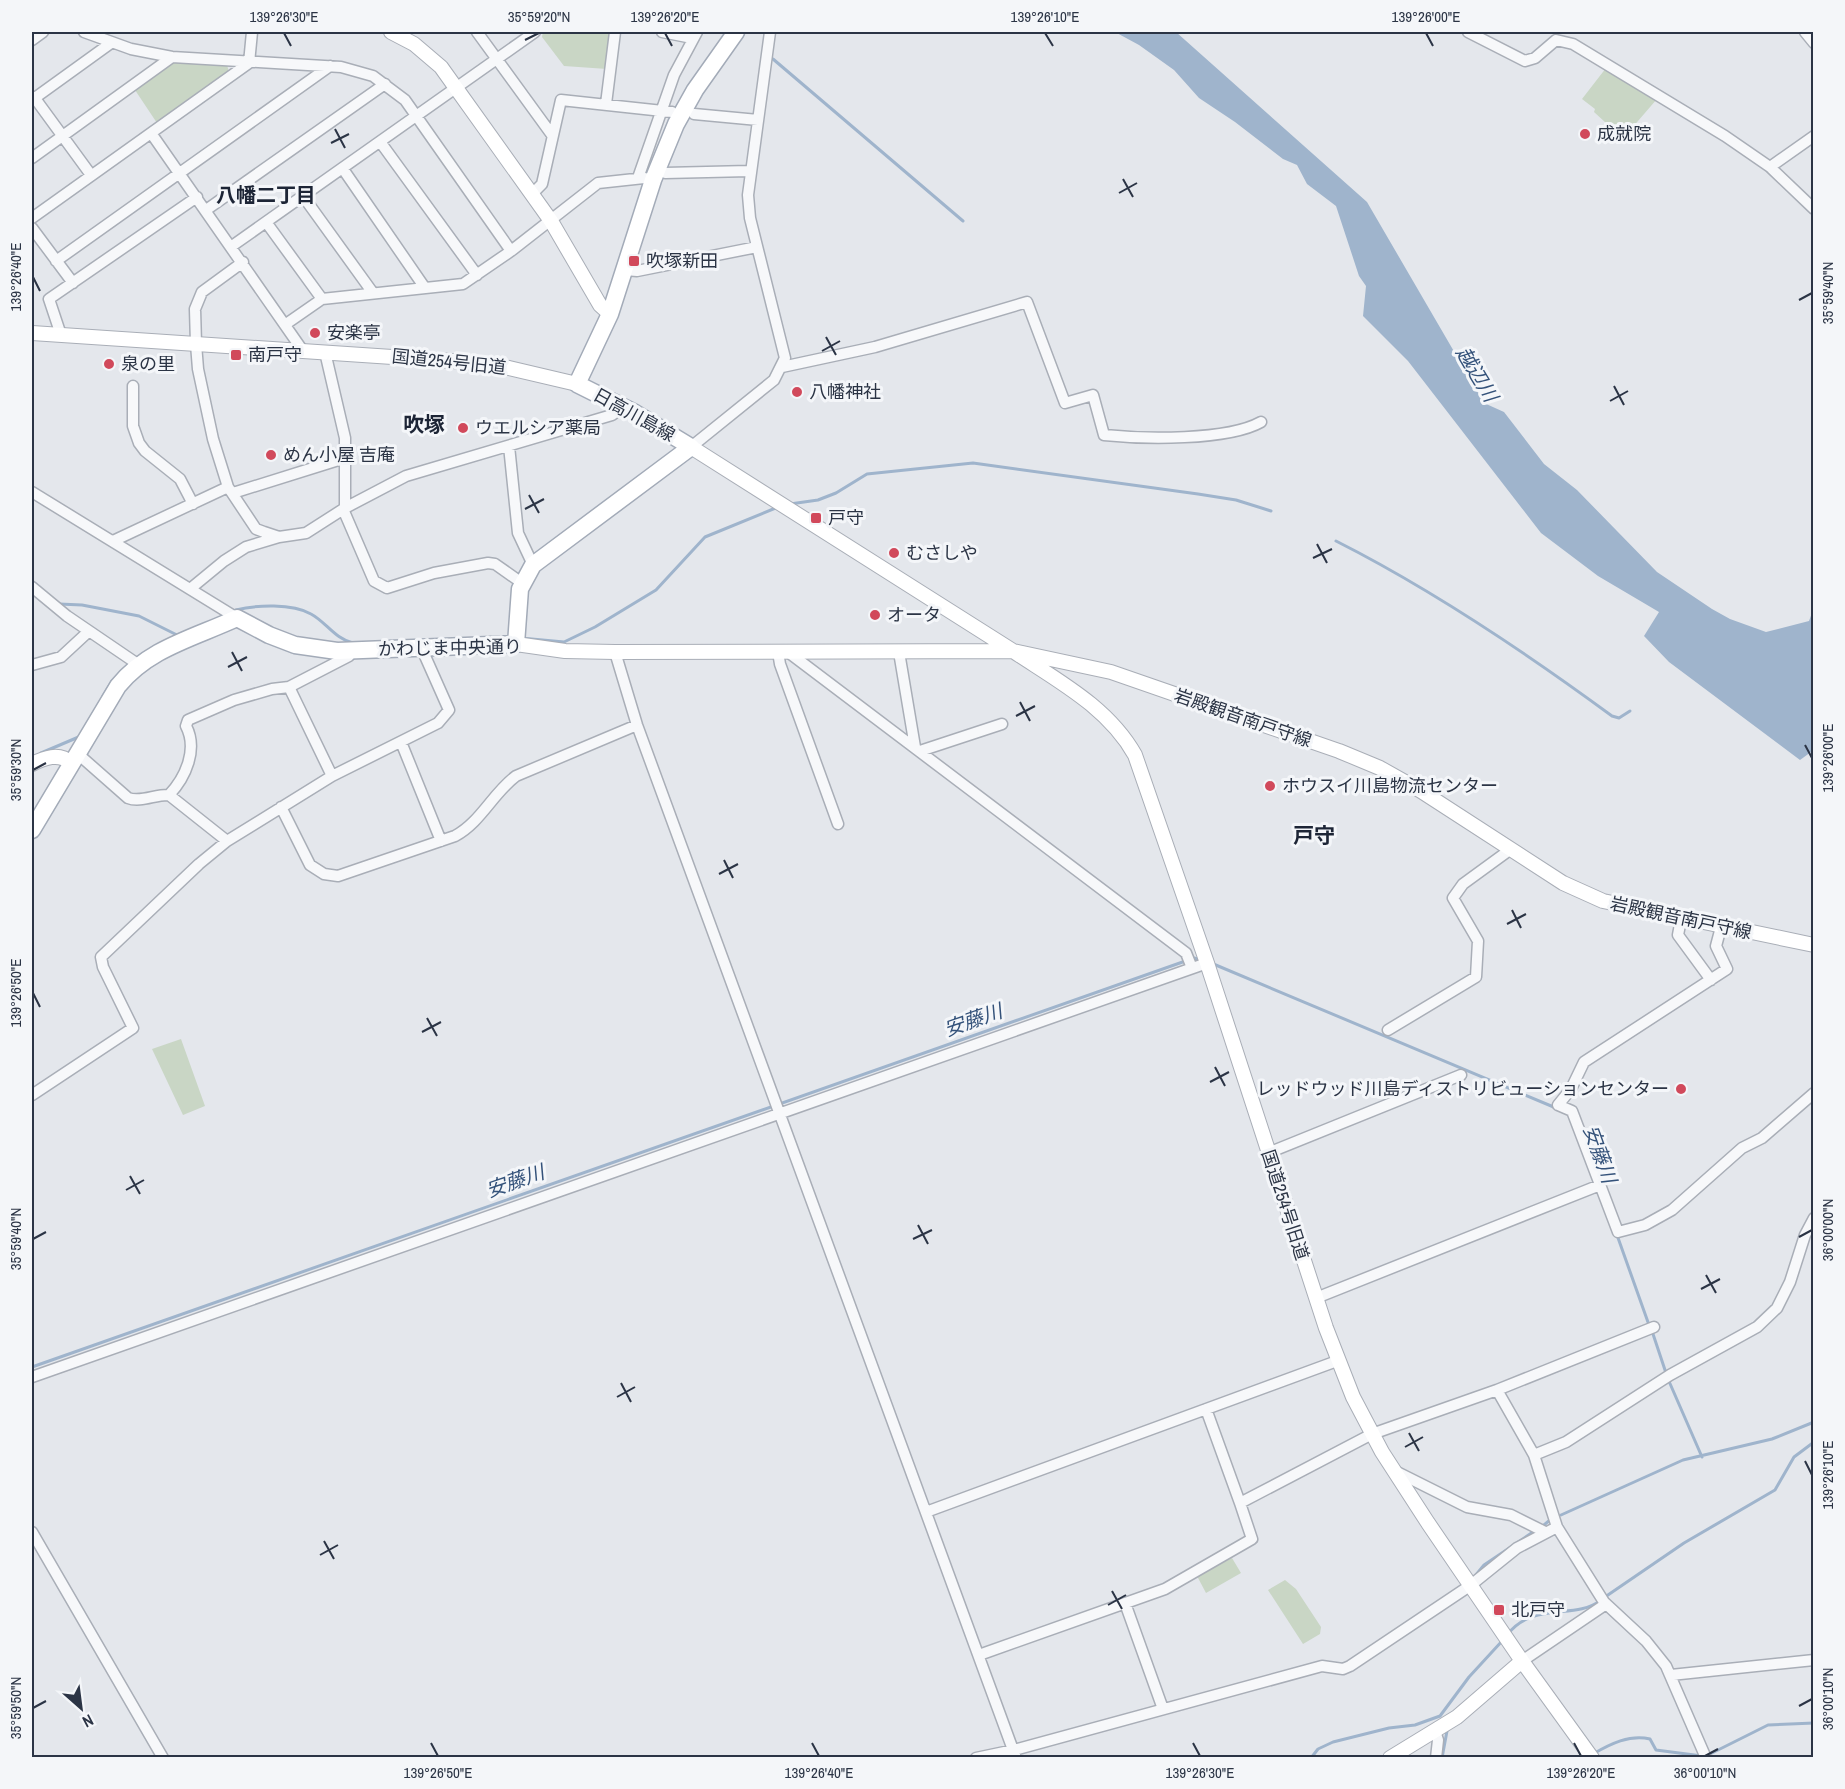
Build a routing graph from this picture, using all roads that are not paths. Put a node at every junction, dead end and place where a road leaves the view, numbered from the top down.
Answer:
1 (43, 32) edge
2 (84, 32) edge
3 (252, 32) edge
4 (391, 32) edge
5 (477, 32) edge
6 (536, 32) edge
7 (615, 32) edge
8 (662, 32) edge
9 (736, 32) edge
10 (770, 32) edge
11 (1468, 32) edge
12 (1805, 32) edge
13 (694, 35) edge
14 (32, 40) edge
15 (111, 43) junction
16 (1814, 43) edge
17 (172, 57) junction
18 (498, 59) junction
19 (249, 63) junction
20 (330, 66) junction
21 (385, 84) junction
22 (457, 89) junction
23 (33, 99) edge
24 (606, 104) junction
25 (660, 111) junction
26 (672, 112) dead end
27 (694, 114) dead end
28 (417, 118) junction
29 (758, 120) junction
30 (151, 133) junction
31 (552, 135) junction
32 (62, 136) junction
33 (1814, 136) edge
34 (381, 143) junction
35 (32, 158) edge
36 (1770, 167) junction
37 (343, 169) junction
38 (749, 171) junction
39 (179, 172) junction
40 (91, 176) junction
41 (652, 177) junction
42 (532, 194) junction
43 (303, 196) junction
44 (196, 197) junction
45 (1814, 209) edge
46 (206, 210) junction
47 (32, 218) edge
48 (551, 221) junction
49 (266, 222) junction
50 (32, 228) edge
51 (232, 246) junction
52 (757, 247) junction
53 (512, 251) junction
54 (56, 261) junction
55 (243, 262) junction
56 (625, 270) junction
57 (477, 275) junction
58 (73, 283) junction
59 (424, 288) junction
60 (373, 293) junction
61 (322, 299) junction
62 (610, 314) junction
63 (286, 324) junction
64 (32, 333) edge
65 (61, 335) junction
66 (196, 344) junction
67 (303, 351) junction
68 (325, 352) junction
69 (782, 367) junction
70 (577, 384) junction
71 (133, 386) dead end
72 (623, 407) junction
73 (1261, 422) dead end
74 (509, 446) junction
75 (691, 447) junction
76 (345, 458) junction
77 (231, 490) junction
78 (32, 492) edge
79 (193, 504) junction
80 (344, 509) junction
81 (256, 529) junction
82 (279, 537) junction
83 (113, 541) junction
84 (249, 546) junction
85 (533, 566) junction
86 (522, 583) junction
87 (32, 587) edge
88 (190, 589) junction
89 (237, 618) junction
90 (88, 632) junction
91 (516, 644) junction
92 (421, 647) junction
93 (353, 651) junction
94 (1013, 651) junction
95 (615, 652) junction
96 (783, 652) junction
97 (899, 652) junction
98 (32, 665) edge
99 (139, 665) junction
100 (289, 687) junction
101 (1002, 724) dead end
102 (637, 725) junction
103 (401, 742) junction
104 (917, 749) junction
105 (75, 758) junction
106 (32, 764) edge
107 (332, 776) junction
108 (169, 795) junction
109 (281, 807) junction
110 (838, 824) dead end
111 (32, 831) edge
112 (227, 841) junction
113 (441, 841) junction
114 (1511, 849) junction
115 (1681, 919) junction
116 (1721, 927) junction
117 (1814, 945) edge
118 (1207, 963) junction
119 (1192, 968) junction
120 (1711, 980) junction
121 (1388, 1030) dead end
122 (1461, 1075) dead end
123 (1814, 1093) edge
124 (32, 1095) edge
125 (780, 1112) junction
126 (1268, 1153) junction
127 (1600, 1185) junction
128 (1814, 1218) edge
129 (1316, 1298) junction
130 (1654, 1327) dead end
131 (1337, 1361) junction
132 (32, 1377) edge
133 (1497, 1390) junction
134 (1206, 1409) junction
135 (1372, 1434) junction
136 (1534, 1455) junction
137 (1393, 1470) junction
138 (1240, 1503) junction
139 (926, 1512) junction
140 (1557, 1527) junction
141 (32, 1532) edge
142 (1545, 1532) junction
143 (1471, 1585) junction
144 (1125, 1603) junction
145 (1606, 1604) junction
146 (979, 1655) junction
147 (1522, 1660) junction
148 (1814, 1660) edge
149 (1671, 1675) junction
150 (1163, 1709) junction
151 (1435, 1731) junction
152 (1015, 1754) edge
153 (163, 1758) edge
154 (976, 1758) edge
155 (1390, 1758) edge
156 (1436, 1758) edge
157 (1592, 1758) edge
158 (1706, 1758) edge

1 - 14 street
2 - 15 street
3 - 19 street
4 - 22 street
5 - 18 street
6 - 18 street
7 - 24 street
8 - 13 street
9 - 41 main road, 日高川島線
10 - 29 street
11 - 36 street
12 - 16 street
13 - 25 street
15 - 17 street
15 - 23 street
17 - 19 street
17 - 32 street
18 - 22 street
18 - 31 street
19 - 20 street
19 - 30 street
20 - 21 street
20 - 39 street
21 - 28 street
21 - 46 street
22 - 28 street
22 - 42 street
23 - 32 street
24 - 25 street
24 - 31 street
25 - 26 street
25 - 41 street
27 - 29 street
28 - 34 street
28 - 53 street
29 - 38 street
30 - 39 street
30 - 40 street
31 - 42 street
32 - 35 street
32 - 40 street
33 - 36 street
34 - 37 street
34 - 57 street
36 - 45 street
37 - 43 street
37 - 59 street
38 - 41 street
38 - 52 street
39 - 44 street
39 - 54 street
40 - 47 street
41 - 48 street
41 - 56 main road, 日高川島線
42 - 48 street
43 - 49 street
43 - 60 street
44 - 46 street
44 - 58 street
46 - 51 street
48 - 53 street
48 - 62 street
49 - 51 street
49 - 61 street
50 - 54 street
51 - 55 street
52 - 56 street
52 - 69 street
53 - 57 street
54 - 58 street
55 - 63 street
55 - 66 street
56 - 62 main road, 日高川島線
57 - 59 street
58 - 65 street
59 - 60 street
60 - 61 street
61 - 63 street
62 - 70 main road, 日高川島線
63 - 67 street
64 - 65 street, 国道254号旧道
65 - 66 street, 国道254号旧道
66 - 67 street, 国道254号旧道
66 - 77 street
67 - 68 street, 国道254号旧道
68 - 70 street, 国道254号旧道
68 - 76 street
69 - 73 street
69 - 75 street
70 - 72 main road, 日高川島線
71 - 79 street
72 - 74 street
72 - 75 main road, 日高川島線
74 - 80 street
74 - 85 street
75 - 85 main road, 日高川島線
75 - 94 street, 岩殿観音南戸守線
76 - 77 street
76 - 80 street
77 - 79 street
77 - 81 street
78 - 83 street
79 - 83 street
80 - 82 street
80 - 86 street
81 - 82 street
81 - 84 street
82 - 84 street
83 - 88 street
84 - 88 street
85 - 86 main road, 日高川島線
86 - 91 main road, 日高川島線
87 - 90 street
88 - 89 street
89 - 93 main road, かわじま中央通り
89 - 99 main road
90 - 98 street
90 - 99 street
91 - 92 main road, かわじま中央通り
91 - 95 street, かわじま中央通り
92 - 93 main road, かわじま中央通り
92 - 103 street
93 - 100 street
94 - 97 street, かわじま中央通り
94 - 114 street, 岩殿観音南戸守線
94 - 118 street, 国道254号旧道
95 - 96 street, かわじま中央通り
95 - 102 street
96 - 97 street, かわじま中央通り
96 - 104 street
96 - 110 street
97 - 104 street
99 - 105 main road
100 - 107 street
100 - 108 street
101 - 104 street
102 - 113 street
102 - 125 street
103 - 107 street
103 - 113 street
104 - 119 street
105 - 106 street
105 - 108 street
105 - 111 main road
107 - 109 street
108 - 112 street
109 - 112 street
109 - 113 street
112 - 124 street
114 - 115 street, 岩殿観音南戸守線
114 - 121 street
115 - 116 street, 岩殿観音南戸守線
115 - 120 street
116 - 117 street, 岩殿観音南戸守線
116 - 120 street
118 - 119 street
118 - 126 street, 国道254号旧道
119 - 125 street
120 - 127 street
122 - 126 street
123 - 127 street
125 - 132 street
125 - 139 street
126 - 129 street, 国道254号旧道
127 - 129 street
128 - 136 street
129 - 131 street, 国道254号旧道
130 - 133 street
131 - 134 street
131 - 135 street, 国道254号旧道
133 - 135 street
133 - 136 street
134 - 138 street
134 - 139 street
135 - 137 street, 国道254号旧道
135 - 138 street
136 - 140 street
137 - 142 street
137 - 143 street, 国道254号旧道
138 - 144 street
139 - 146 street
140 - 142 street
140 - 145 street
141 - 153 street
142 - 143 street
143 - 147 street, 国道254号旧道
143 - 150 street
144 - 146 street
144 - 150 street
145 - 147 street
145 - 149 street
146 - 152 street
147 - 151 street
147 - 157 street, 国道254号旧道
148 - 149 street
149 - 158 street
150 - 152 street
151 - 155 street
151 - 156 street
152 - 154 street

